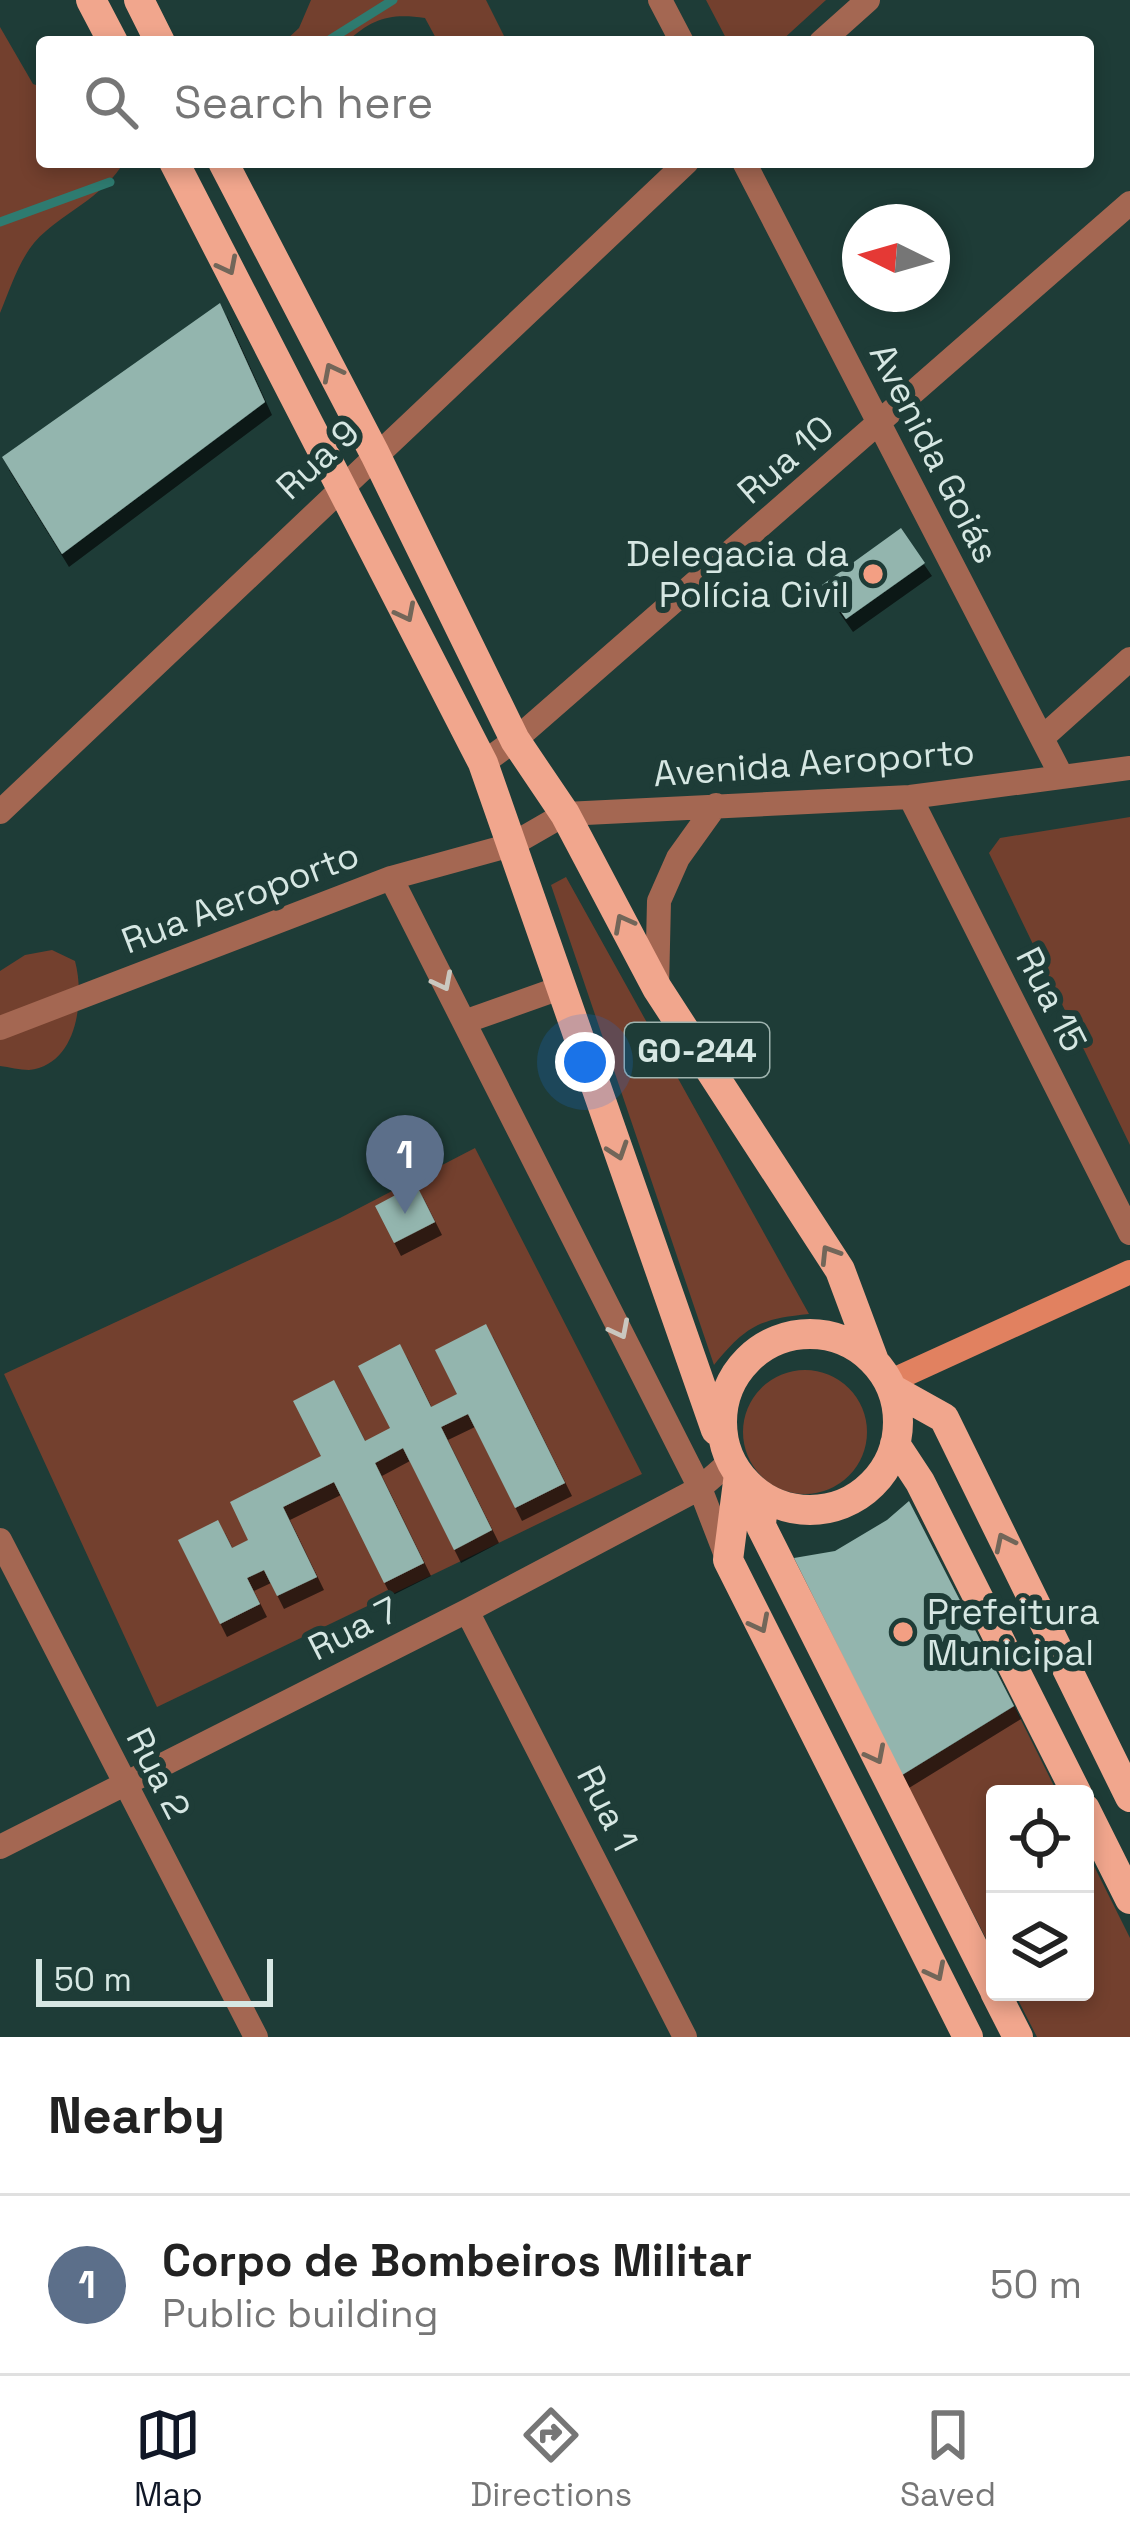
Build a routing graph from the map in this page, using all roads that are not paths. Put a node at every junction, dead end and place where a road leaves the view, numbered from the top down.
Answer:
1 (91, 0) edge
2 (139, 0) edge
3 (660, 0) edge
4 (868, 0) edge
5 (109, 36) edge
6 (157, 36) edge
7 (679, 36) edge
8 (828, 36) edge
9 (180, 168) edge
10 (226, 168) edge
11 (681, 168) edge
12 (747, 168) edge
13 (1130, 203) edge
14 (880, 424) junction
15 (375, 454) junction
16 (341, 485) junction
17 (1130, 659) edge
18 (1042, 738) junction
19 (515, 740) junction
20 (483, 763) junction
21 (1130, 768) edge
22 (1062, 777) junction
23 (910, 797) junction
24 (716, 805) junction
25 (0, 812) edge
26 (565, 814) junction
27 (511, 845) junction
28 (391, 878) junction
29 (560, 988) junction
30 (657, 988) junction
31 (464, 1022) junction
32 (0, 1028) edge
33 (1130, 1233) edge
34 (1130, 1272) edge
35 (885, 1378) junction
36 (895, 1444) junction
37 (731, 1457) junction
38 (700, 1488) junction
39 (763, 1497) junction
40 (0, 1540) edge
41 (728, 1560) junction
42 (467, 1611) junction
43 (124, 1784) junction
44 (1072, 1785) edge
45 (1130, 1797) edge
46 (1094, 1827) edge
47 (0, 1847) edge
48 (1130, 1899) edge
49 (986, 1974) edge
50 (1000, 2001) edge
51 (256, 2037) edge
52 (685, 2037) edge
53 (968, 2037) edge
54 (1018, 2037) edge

1 - 5 main road
2 - 6 main road
3 - 7 street
4 - 8 street
9 -> 16 main road, GO-244
15 -> 10 main road, GO-244
11 - 15 street, Rua 9
12 - 14 street, Avenida Goiás
13 - 14 street, Rua 10
14 - 18 street, Avenida Goiás
14 - 19 street, Rua 10
15 - 16 street, Rua 9
15 - 19 main road, GO-244
16 -> 20 main road, GO-244
16 - 25 street, Rua 9
17 - 18 street
18 - 22 street, Avenida Goiás
19 - 20 street, Rua 10
19 - 26 main road, GO-244
20 - 27 main road, GO-244
21 - 22 street, Avenida Aeroporto
22 - 23 street, Avenida Aeroporto
23 - 24 street, Avenida Aeroporto
23 - 33 street, Rua 15
24 - 26 street, Avenida Aeroporto
24 - 30 street
26 - 27 street, Avenida Aeroporto
30 -> 26 main road, GO-244
27 - 28 street, Rua Aeroporto
27 - 29 main road, GO-244
28 -> 31 street
28 - 32 street, Rua Aeroporto
29 - 31 street
29 -> 37 main road, GO-244
35 -> 30 main road, GO-244
31 -> 38 street
34 - 35 street
35 - 36 main road, GO-244
35 - 37 main road
45 -> 35 main road
36 - 39 main road
36 - 44 main road, GO-244
37 - 38 street, Rua 7
37 - 39 main road, GO-244
37 - 41 main road
38 - 41 street
38 - 42 street, Rua 7
39 -> 49 main road
40 - 43 street, Rua 2
41 -> 53 main road
42 - 43 street, Rua 7
42 - 52 street, Rua 1
43 - 47 street, Rua 7
43 - 51 street, Rua 2
46 - 48 main road
50 - 54 main road

